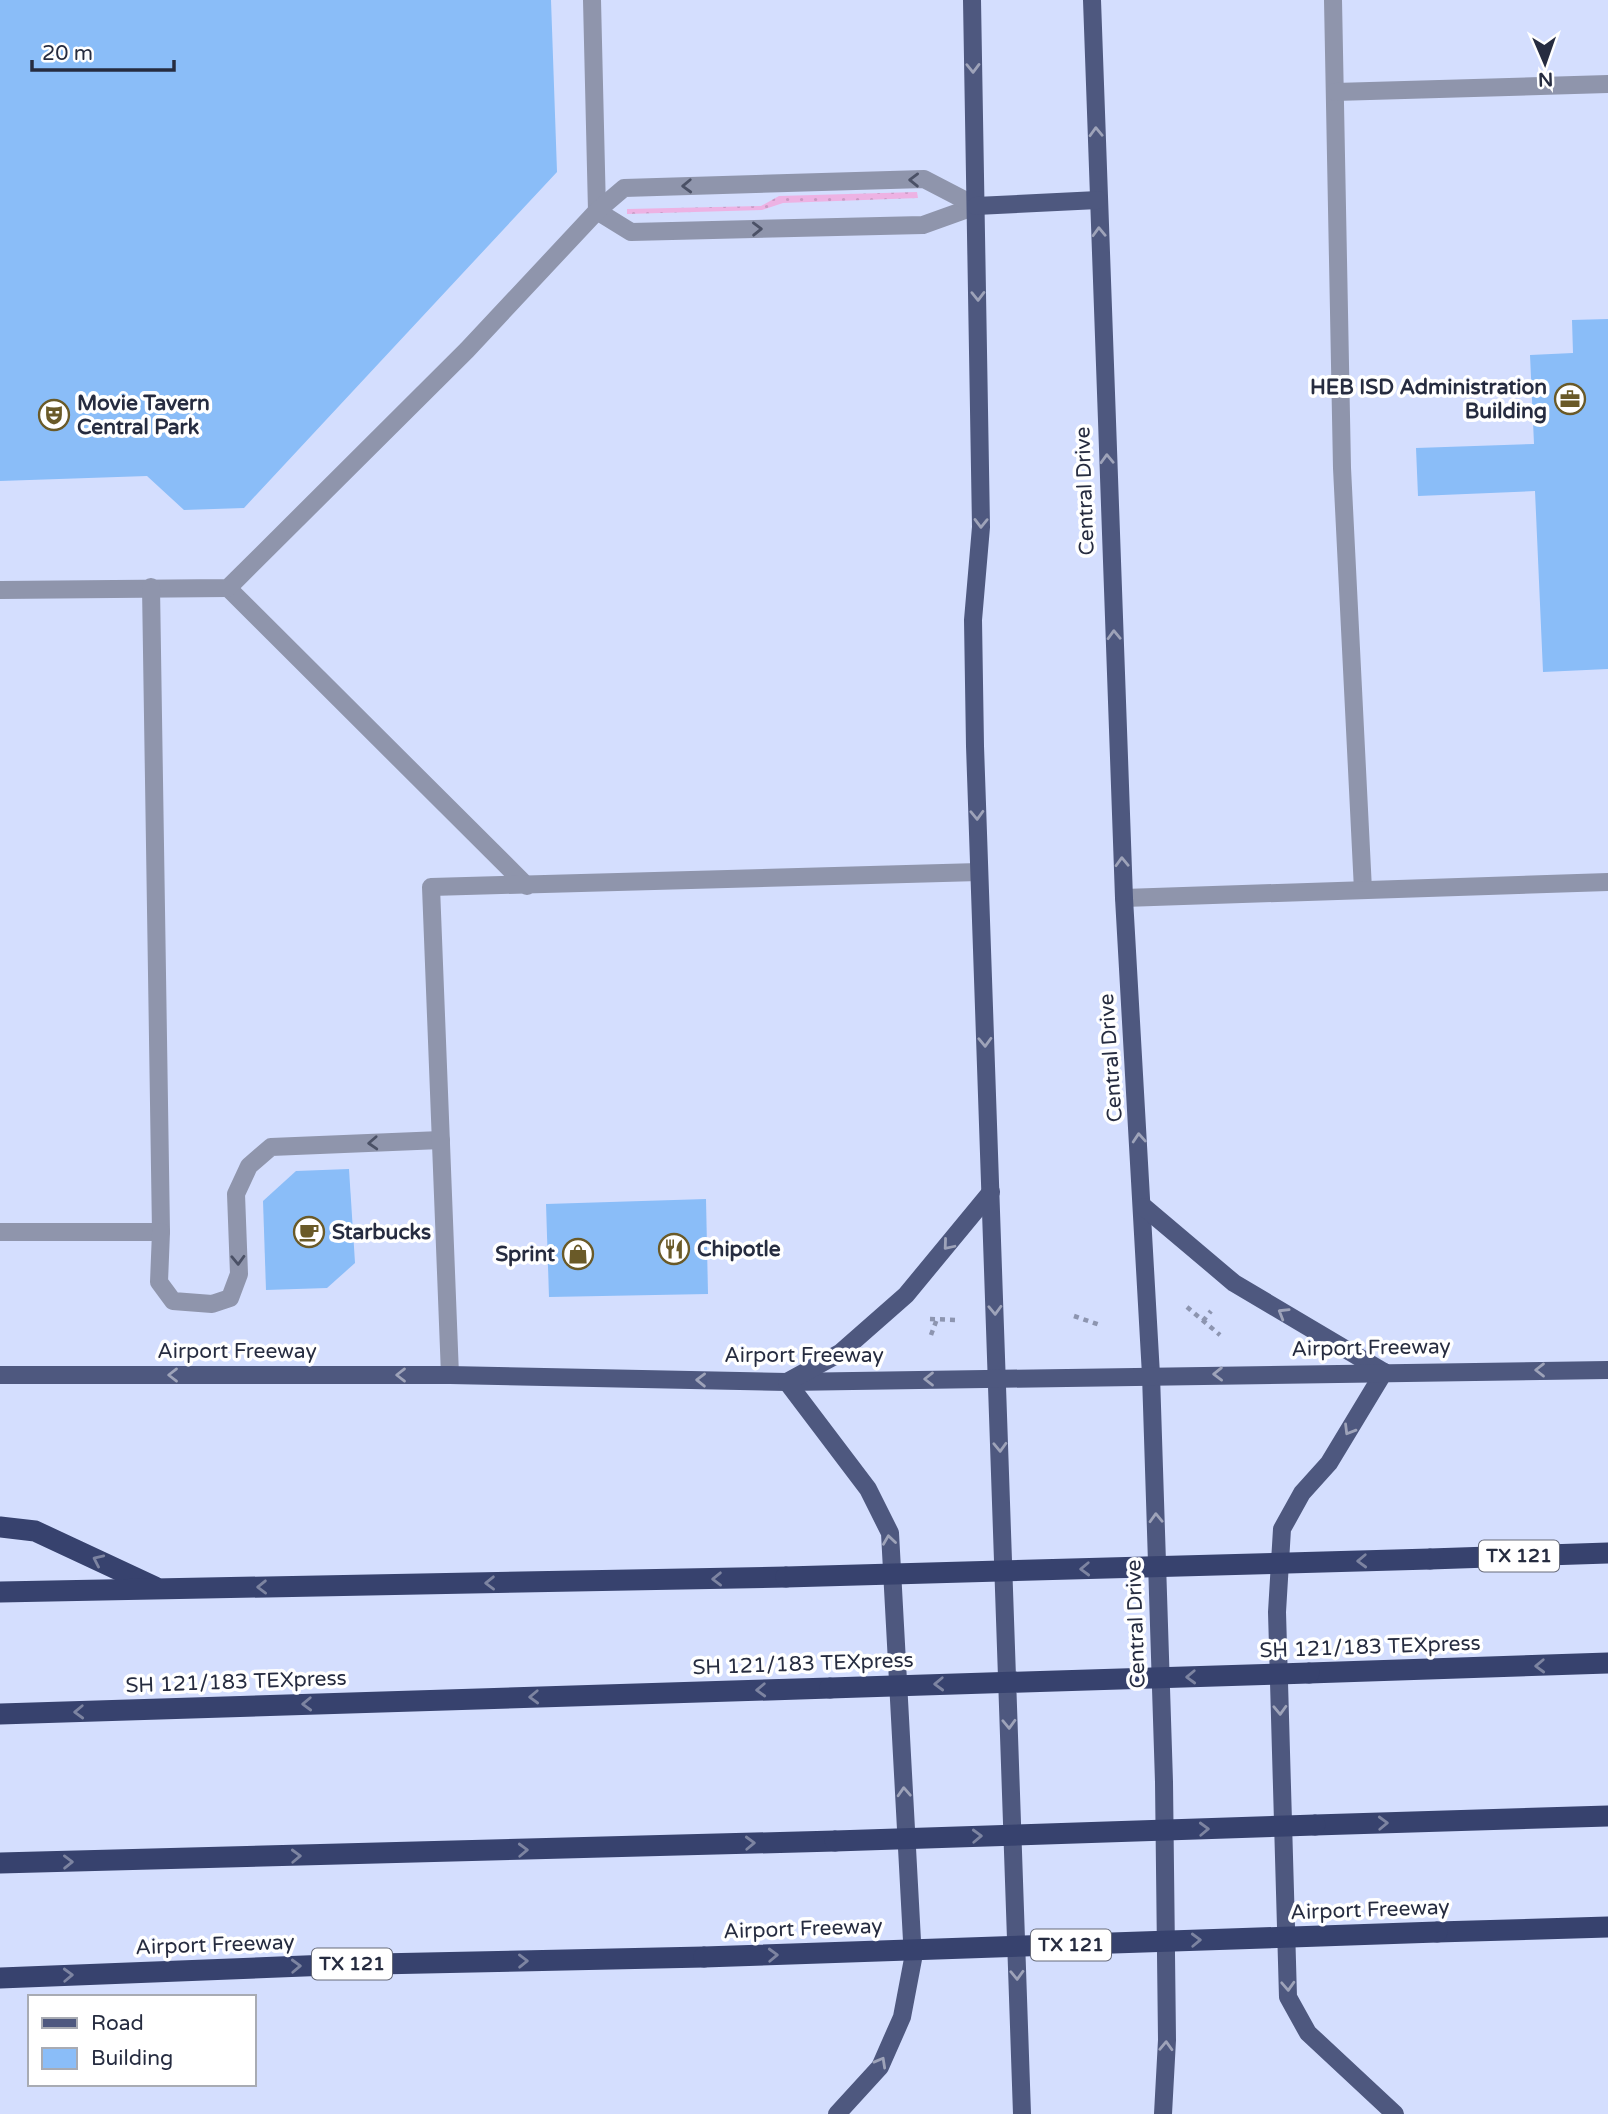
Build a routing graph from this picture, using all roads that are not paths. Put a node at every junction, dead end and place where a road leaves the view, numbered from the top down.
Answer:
1 (592, 0) edge
2 (972, 0) edge
3 (1091, 0) edge
4 (1333, 0) edge
5 (1608, 85) edge
6 (1335, 92) junction
7 (1098, 200) junction
8 (976, 206) junction
9 (597, 211) junction
10 (151, 587) junction
11 (228, 588) junction
12 (0, 590) edge
13 (979, 872) junction
14 (1608, 882) edge
15 (527, 886) junction
16 (1363, 890) junction
17 (1124, 898) junction
18 (441, 1140) junction
19 (991, 1192) junction
20 (1144, 1207) junction
21 (0, 1232) edge
22 (161, 1232) junction
23 (1608, 1370) edge
24 (1384, 1372) junction
25 (0, 1375) edge
26 (1151, 1375) junction
27 (450, 1376) junction
28 (997, 1379) junction
29 (787, 1382) junction
30 (0, 1527) edge
31 (1608, 1553) edge
32 (160, 1589) junction
33 (0, 1592) edge
34 (1608, 1663) edge
35 (0, 1714) edge
36 (1608, 1816) edge
37 (0, 1863) edge
38 (1608, 1927) edge
39 (0, 1978) edge
40 (837, 2114) edge
41 (1022, 2114) edge
42 (1163, 2114) edge
43 (1395, 2114) edge

1 - 9 lane
2 -> 8 main road
7 -> 3 main road, Central Drive
4 - 6 lane
5 - 6 lane
6 - 16 lane
7 - 8 main road
17 -> 7 main road, Central Drive
9 -> 8 lane
8 -> 9 lane
8 -> 13 main road
9 - 11 lane
10 - 11 lane
10 - 12 lane
10 - 22 lane
11 - 15 lane
13 - 15 lane
13 -> 19 main road
14 - 16 lane
15 - 18 lane
16 - 17 lane
20 -> 17 main road, Central Drive
18 -> 22 lane
18 - 27 lane
19 -> 28 main road
19 -> 29 main road
24 -> 20 main road
20 - 26 main road, Central Drive
21 - 22 lane
23 -> 24 main road, Airport Freeway
24 -> 26 main road, Airport Freeway
24 -> 43 main road
27 -> 25 main road, Airport Freeway
26 - 28 main road, Airport Freeway
42 -> 26 main road, Central Drive
29 -> 27 main road, Airport Freeway
28 -> 29 main road, Airport Freeway
28 -> 41 main road
40 -> 29 main road
32 -> 30 highway
31 -> 32 highway, TX 121, bridge
32 - 33 highway, TX 121
34 -> 35 highway, SH 121/183 TEXpress, bridge
37 -> 36 highway, bridge
39 -> 38 highway, Airport Freeway / TX 121, bridge

